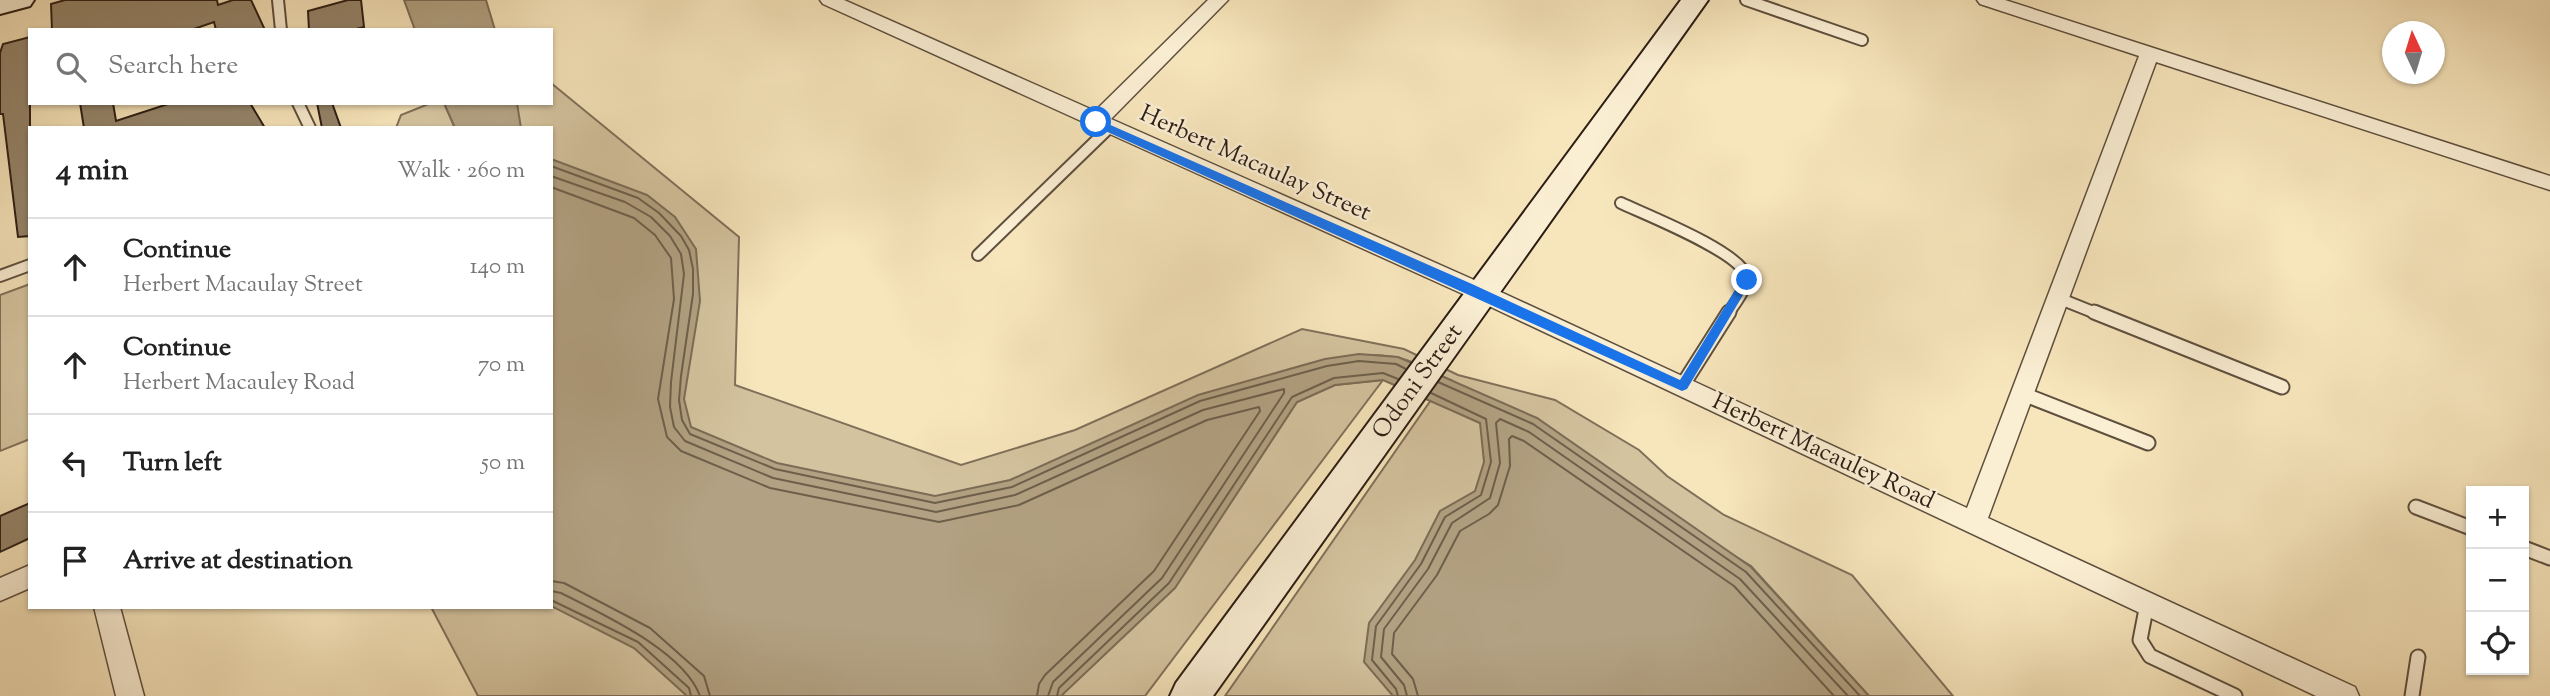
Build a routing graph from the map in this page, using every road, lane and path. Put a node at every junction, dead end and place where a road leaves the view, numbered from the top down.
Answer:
1 (21, 0) edge
2 (278, 0) edge
3 (829, 0) edge
4 (1219, 0) edge
5 (1695, 0) edge
6 (1746, 0) edge
7 (1986, 0) edge
8 (0, 6) edge
9 (281, 28) edge
10 (1862, 40) dead end
11 (2150, 52) junction
12 (299, 105) edge
13 (1102, 125) junction
14 (309, 126) edge
15 (2550, 183) edge
16 (1621, 203) dead end
17 (978, 255) dead end
18 (28, 266) edge
19 (0, 276) edge
20 (1475, 290) junction
21 (2058, 298) junction
22 (1682, 386) junction
23 (2282, 387) dead end
24 (2022, 394) junction
25 (2148, 443) dead end
26 (2416, 506) dead end
27 (1974, 523) junction
28 (2466, 526) edge
29 (2527, 549) edge
30 (2550, 558) edge
31 (28, 577) edge
32 (0, 590) edge
33 (2147, 604) junction
34 (108, 609) edge
35 (2418, 657) dead end
36 (130, 696) edge
37 (1190, 696) edge
38 (2235, 696) edge
39 (2345, 696) edge
40 (2412, 696) edge

1 - 8 street
2 - 9 lane
3 - 13 street, Herbert Macaulay Street
4 - 13 street
5 - 20 street, Odoni Street
6 - 10 lane
7 - 11 street
11 - 15 street
11 - 21 street
12 - 14 lane
13 - 17 lane
13 - 20 street, Herbert Macaulay Street
16 - 22 lane
18 - 19 lane
20 - 22 street, Herbert Macauley Road
20 - 37 street, Odoni Street
21 - 23 lane
21 - 24 street
22 - 27 street, Herbert Macauley Road
24 - 25 lane
24 - 27 street
26 - 28 lane
27 - 33 street, Herbert Macauley Road
29 - 30 lane
31 - 32 street
33 - 38 lane
33 - 39 street, Herbert Macauley Road
34 - 36 street
35 - 40 lane

